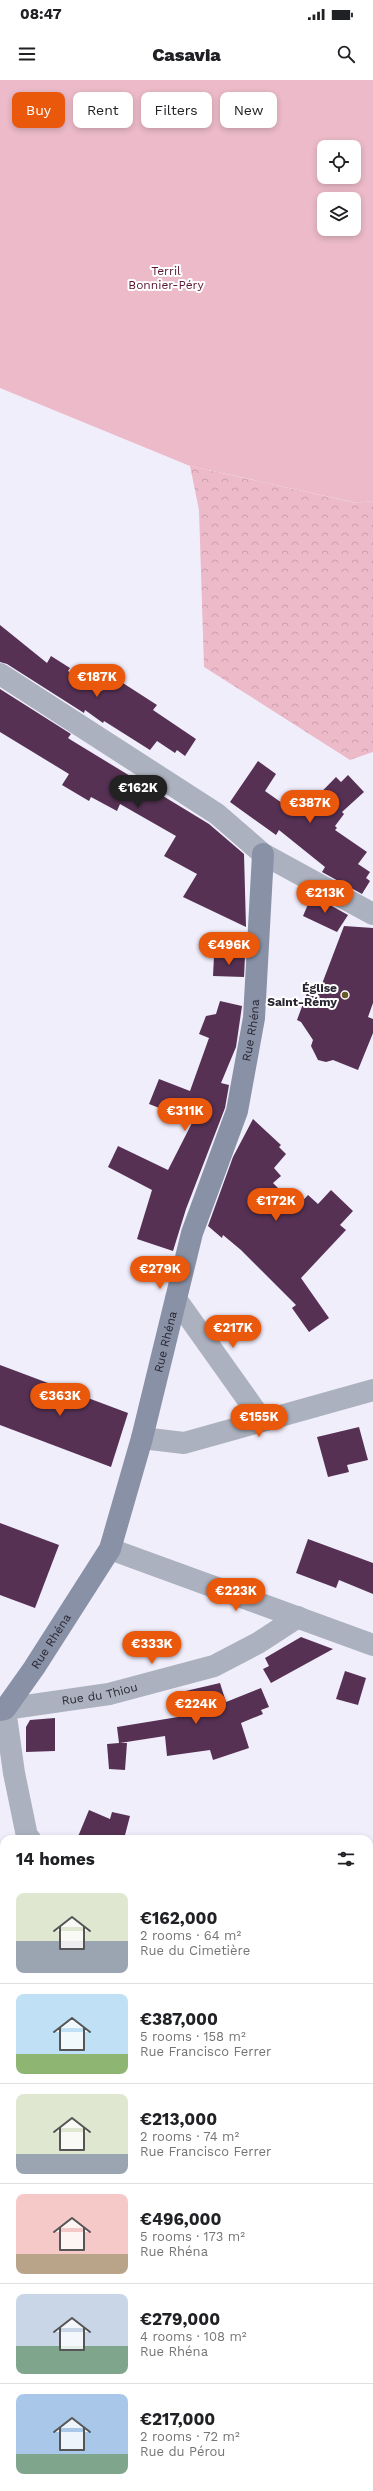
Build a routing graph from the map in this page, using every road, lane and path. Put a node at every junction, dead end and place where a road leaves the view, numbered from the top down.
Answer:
1 (0, 674) edge
2 (262, 854) junction
3 (373, 914) edge
4 (176, 1299) junction
5 (373, 1390) edge
6 (262, 1420) junction
7 (142, 1438) junction
8 (110, 1549) junction
9 (298, 1617) junction
10 (373, 1645) edge
11 (3, 1709) edge
12 (27, 1835) edge

1 - 2 street
2 - 3 street
2 - 4 street, Rue Rhéna
4 - 6 street
4 - 7 street, Rue Rhéna
5 - 6 street
6 - 7 street
7 - 8 street, Rue Rhéna
8 - 9 street
8 - 11 street, Rue Rhéna
9 - 10 street
9 - 11 street, Rue du Thiou
11 - 12 street

